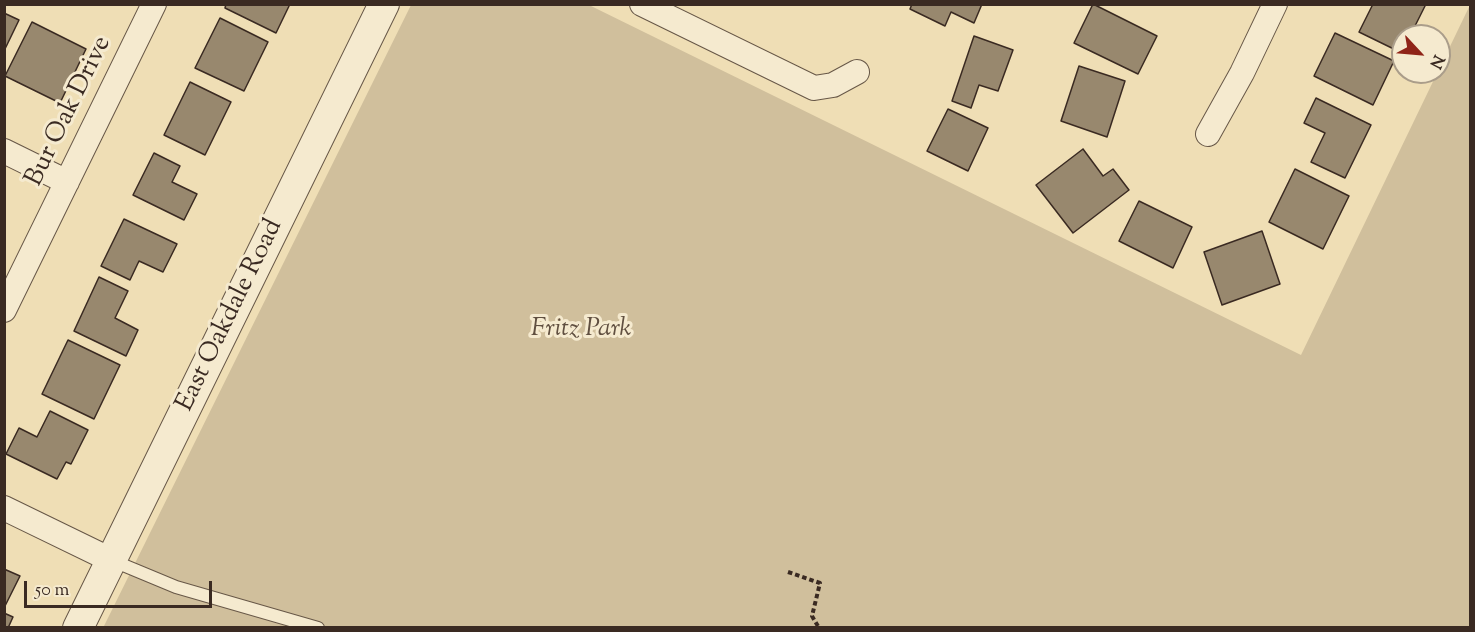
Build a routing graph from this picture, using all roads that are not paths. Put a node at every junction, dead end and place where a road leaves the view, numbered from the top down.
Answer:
1 (154, 4) edge
2 (384, 4) edge
3 (642, 4) edge
4 (1275, 4) edge
5 (857, 72) dead end
6 (1208, 134) dead end
7 (4, 151) edge
8 (68, 182) junction
9 (4, 310) edge
10 (4, 508) edge
11 (111, 560) junction
12 (78, 627) edge
13 (318, 627) edge

1 - 8 street, Bur Oak Drive
2 - 11 street, East Oakdale Road
3 - 5 street
4 - 6 street
7 - 8 street
8 - 9 street, Bur Oak Drive
10 - 11 street
11 - 12 street, East Oakdale Road
11 - 13 lane

